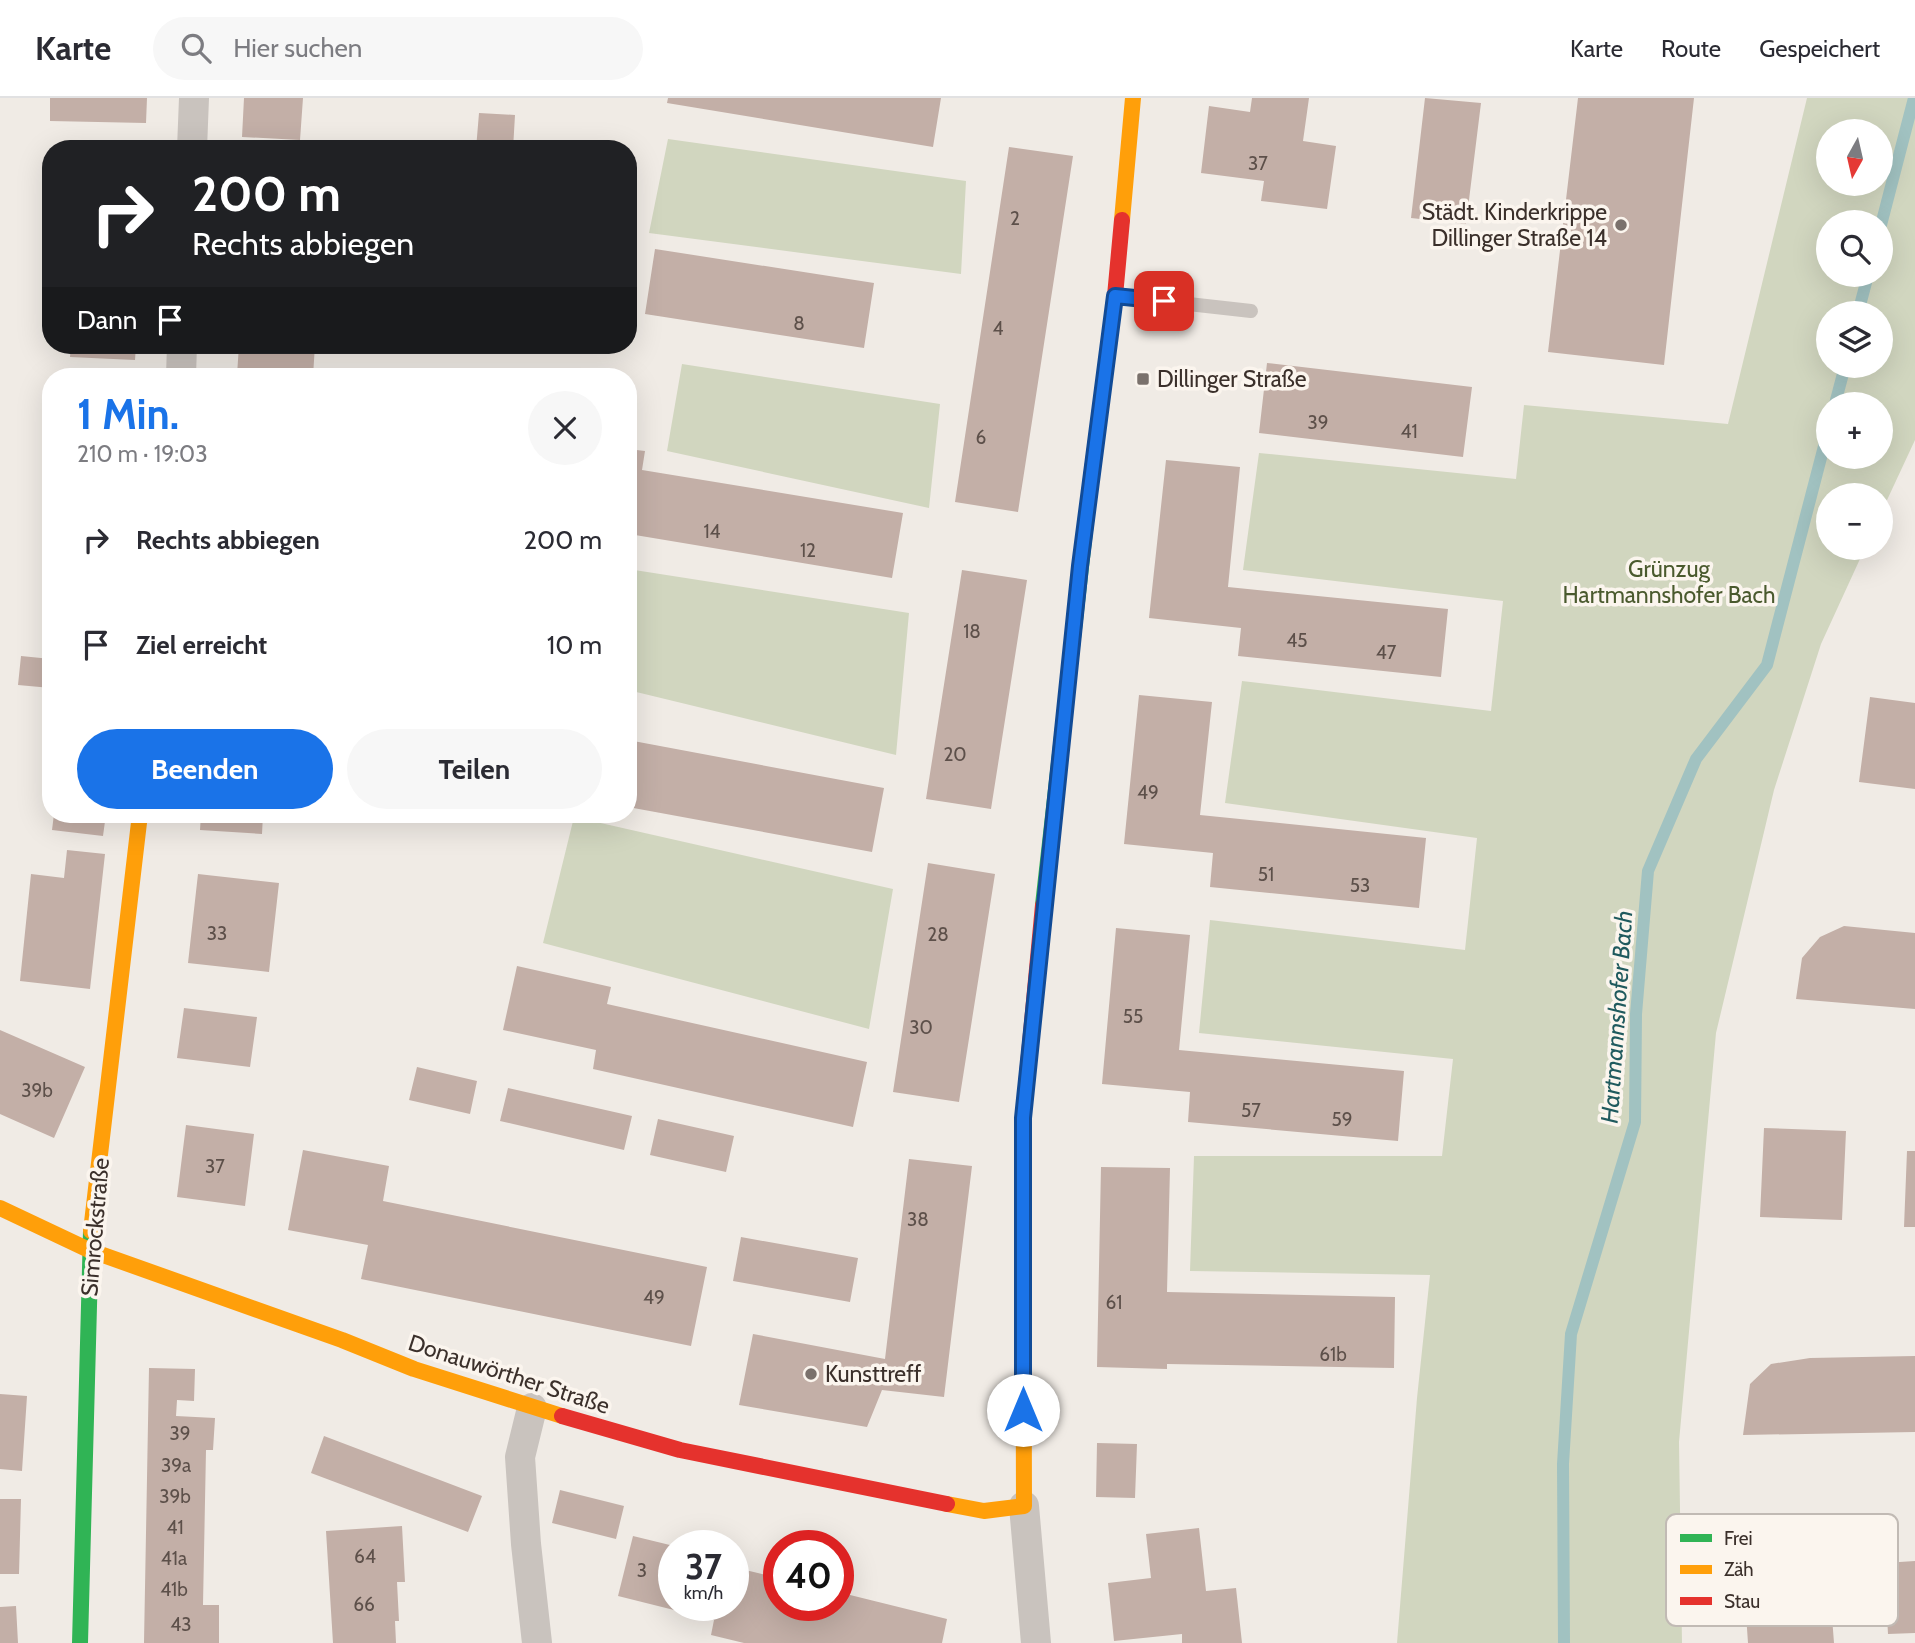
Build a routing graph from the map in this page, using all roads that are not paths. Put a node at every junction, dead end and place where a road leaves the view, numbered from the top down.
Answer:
1 (194, 98) edge
2 (1133, 98) edge
3 (192, 140) edge
4 (1115, 296) junction
5 (1251, 311) dead end
6 (139, 823) edge
7 (0, 1208) edge
8 (89, 1250) junction
9 (532, 1408) junction
10 (1024, 1506) junction
11 (80, 1643) edge
12 (537, 1643) edge
13 (1036, 1643) edge

1 - 3 street
2 - 4 street
4 - 5 lane
4 - 10 street
6 - 8 street, Simrockstraße
7 - 8 street, Donauwörther Straße
8 - 9 street, Donauwörther Straße
8 - 11 street, Simrockstraße
9 - 10 street, Donauwörther Straße
9 - 12 street
10 - 13 street

